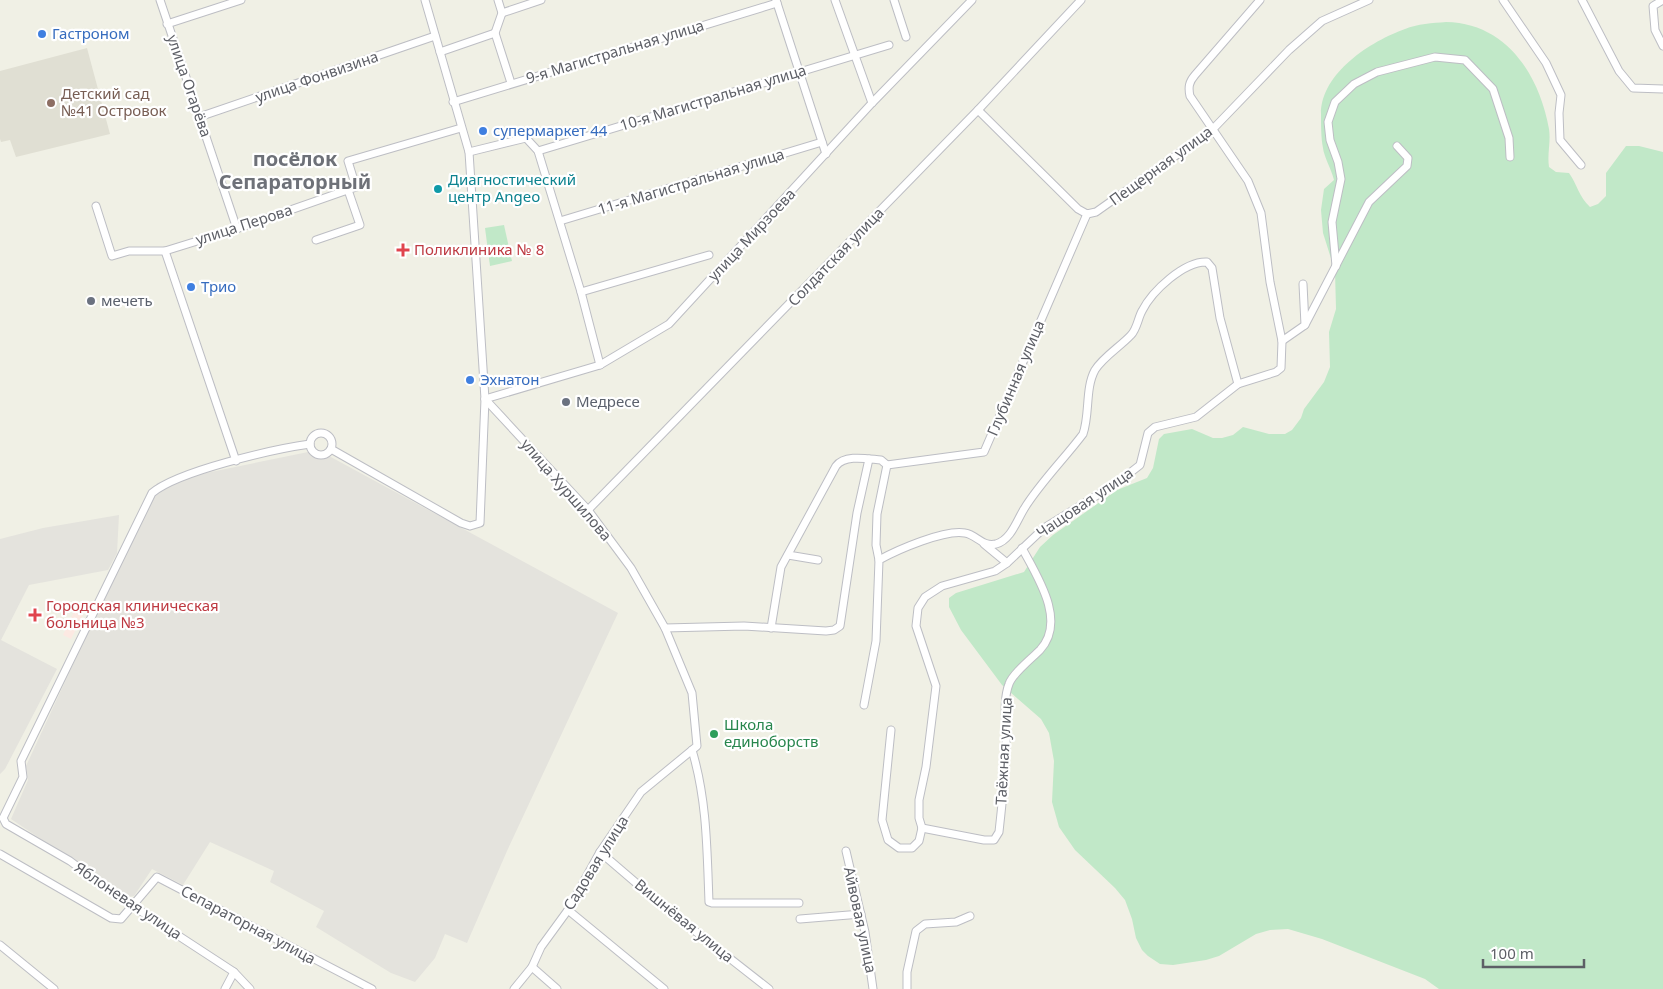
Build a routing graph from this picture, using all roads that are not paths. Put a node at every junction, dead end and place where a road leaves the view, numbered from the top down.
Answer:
1 (160, 0) edge
2 (241, 0) edge
3 (425, 0) edge
4 (498, 0) edge
5 (541, 0) edge
6 (835, 0) edge
7 (894, 0) edge
8 (972, 0) edge
9 (1081, 0) edge
10 (1260, 0) edge
11 (1369, 0) edge
12 (1503, 0) edge
13 (1582, 0) edge
14 (1663, 0) edge
15 (777, 2) edge
16 (502, 13) junction
17 (168, 24) junction
18 (495, 33) junction
19 (435, 36) junction
20 (906, 37) dead end
21 (889, 45) dead end
22 (1663, 46) edge
23 (440, 52) junction
24 (855, 55) junction
25 (799, 72) junction
26 (511, 82) junction
27 (1663, 89) edge
28 (453, 102) junction
29 (872, 103) junction
30 (978, 110) junction
31 (199, 117) junction
32 (461, 128) junction
33 (1212, 130) junction
34 (822, 142) junction
35 (1397, 146) dead end
36 (538, 151) junction
37 (469, 152) junction
38 (826, 154) junction
39 (1510, 157) dead end
40 (1581, 165) dead end
41 (348, 190) junction
42 (96, 206) dead end
43 (1087, 214) junction
44 (560, 221) junction
45 (237, 229) junction
46 (316, 240) dead end
47 (165, 251) junction
48 (709, 255) dead end
49 (1336, 266) junction
50 (1303, 284) dead end
51 (581, 292) junction
52 (1306, 325) junction
53 (1282, 341) junction
54 (600, 365) junction
55 (1238, 384) junction
56 (485, 400) junction
57 (310, 444) junction
58 (331, 449) junction
59 (869, 459) junction
60 (236, 461) junction
61 (886, 465) junction
62 (588, 510) junction
63 (984, 544) junction
64 (1022, 548) junction
65 (788, 555) junction
66 (818, 560) dead end
67 (879, 560) junction
68 (1007, 563) junction
69 (665, 628) junction
70 (771, 628) junction
71 (864, 705) dead end
72 (891, 730) dead end
73 (692, 750) junction
74 (922, 828) junction
75 (846, 851) dead end
76 (600, 852) junction
77 (0, 854) edge
78 (799, 903) dead end
79 (133, 905) junction
80 (568, 910) junction
81 (861, 914) junction
82 (970, 916) dead end
83 (800, 919) dead end
84 (0, 945) edge
85 (532, 968) junction
86 (234, 972) junction
87 (54, 989) edge
88 (225, 989) edge
89 (250, 989) edge
90 (372, 989) edge
91 (514, 989) edge
92 (557, 989) edge
93 (664, 989) edge
94 (769, 989) edge
95 (873, 989) edge
96 (907, 989) edge

1 - 17 street, улица Огарёва
2 - 17 street
3 - 19 street
4 - 16 street
5 - 16 street
6 - 24 street
7 - 20 street
8 - 29 street, улица Мирзоева
9 - 30 street, Солдатская улица
10 - 33 street, Чащовая улица
11 - 33 street, Пещерная улица
12 - 40 street
13 - 27 street
14 - 22 street
15 - 25 street
15 - 26 street, 9-я Магистральная улица
16 - 18 street
17 - 31 street, улица Огарёва
18 - 23 street
18 - 26 street
19 - 23 street
19 - 31 street, улица Фонвизина
21 - 24 street, 10-я Магистральная улица
23 - 28 street
24 - 25 street, 10-я Магистральная улица
24 - 29 street
25 - 34 street
25 - 36 street, 10-я Магистральная улица
26 - 28 street, 9-я Магистральная улица
28 - 32 street
29 - 38 street, улица Мирзоева
30 - 43 street
30 - 62 street, Солдатская улица
31 - 45 street, улица Огарёва
32 - 37 street
32 - 41 street
33 - 43 street, Пещерная улица
33 - 53 street, Чащовая улица
34 - 38 street
34 - 44 street, 11-я Магистральная улица
35 - 49 street
36 - 37 street
36 - 44 street
37 - 56 street
38 - 54 street, улица Мирзоева
39 - 49 street
41 - 45 street, улица Перова
41 - 46 street
42 - 47 street, улица Перова
43 - 61 street, Глубинная улица
44 - 51 street
45 - 47 street, улица Перова
47 - 60 street
48 - 51 street
49 - 52 street
50 - 52 street
51 - 54 street
52 - 53 street
53 - 55 street, Чащовая улица
54 - 56 street, улица Мирзоева
55 - 63 street
55 - 64 street, Чащовая улица
56 - 58 street
56 - 62 street, улица Хуршилова
57 - 58 street
57 - 58 street
57 - 60 street
59 - 61 street
59 - 65 street
59 - 70 street
60 - 79 street, Яблоневая улица
61 - 67 street
62 - 69 street, улица Хуршилова
63 - 67 street
63 - 68 street
64 - 68 street, Чащовая улица
64 - 74 street, Таёжная улица
65 - 66 street
65 - 70 street
67 - 71 street
68 - 74 street, Чащовая улица
69 - 70 street
69 - 73 street, улица Хуршилова
72 - 74 street
73 - 76 street, Садовая улица
73 - 78 street
75 - 81 street, Айвовая улица
76 - 80 street, Садовая улица
76 - 94 street, Вишнёвая улица
77 - 79 street
79 - 86 street, Яблоневая улица
79 - 90 street, Сепараторная улица
80 - 85 street, Садовая улица
80 - 93 street
81 - 83 street
81 - 95 street, Айвовая улица
82 - 96 street
84 - 87 street
85 - 91 street, Садовая улица
85 - 92 street
86 - 88 street
86 - 89 street, Яблоневая улица

